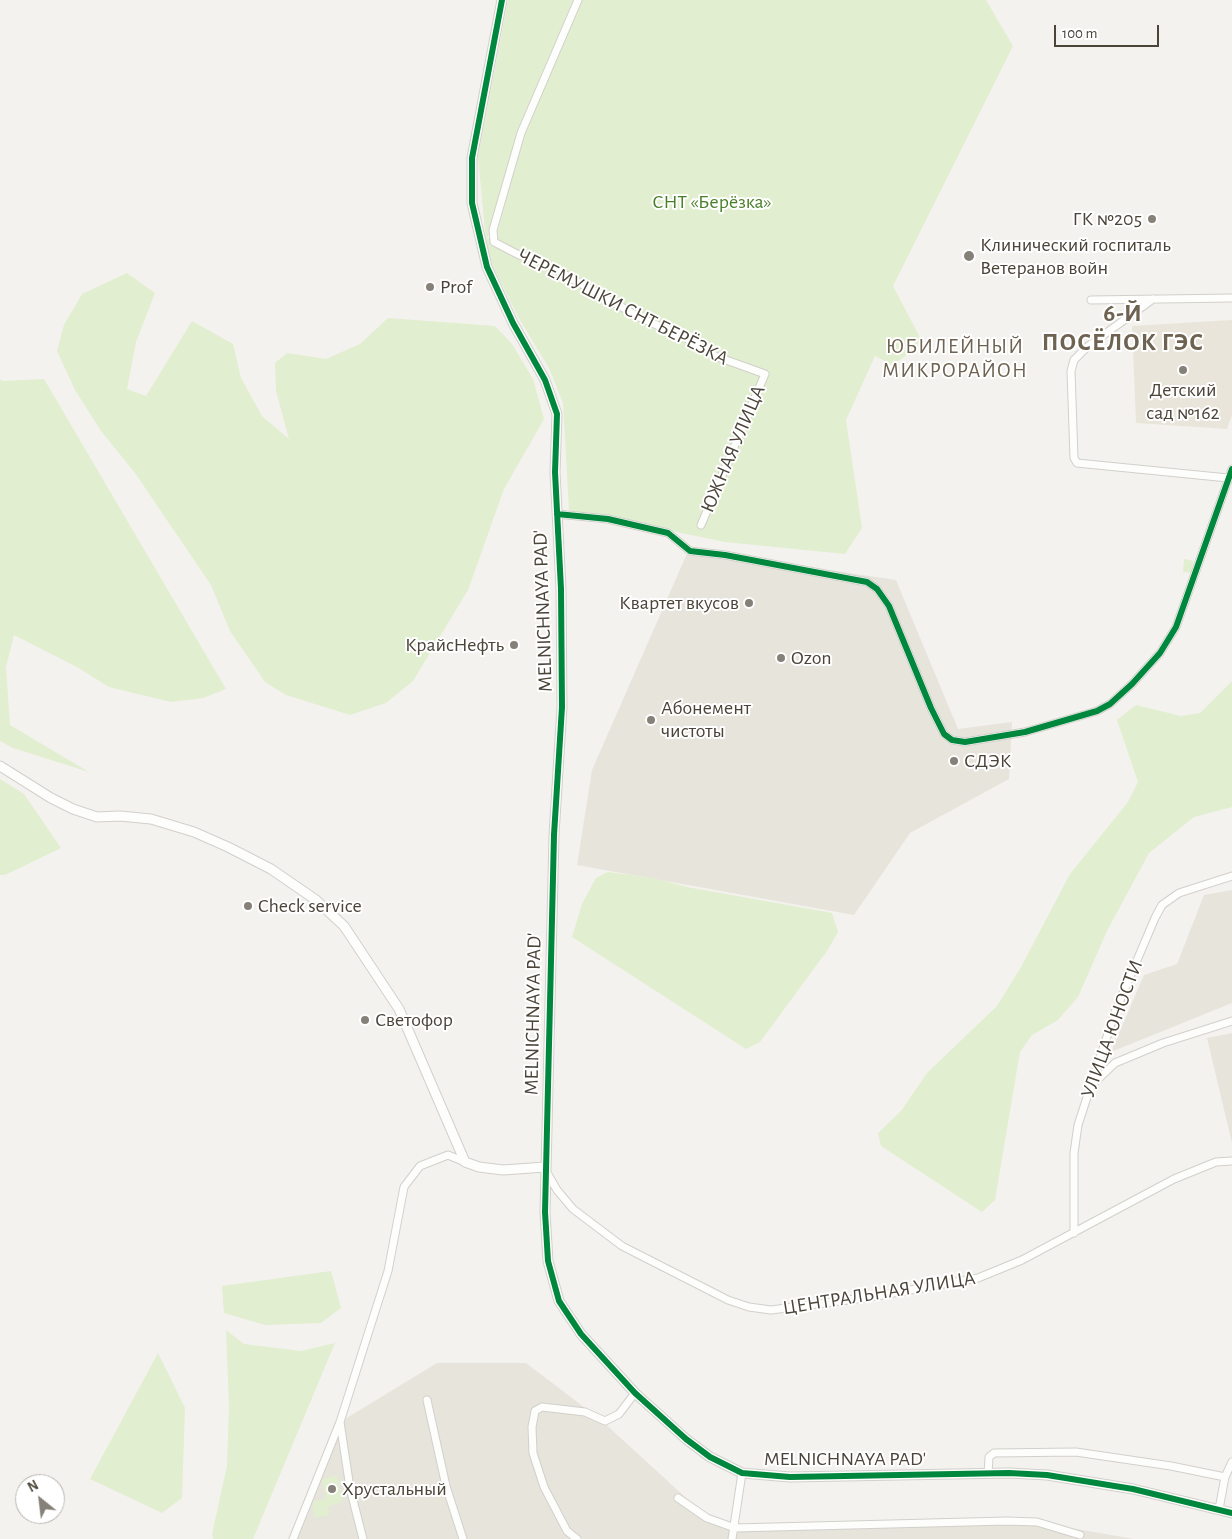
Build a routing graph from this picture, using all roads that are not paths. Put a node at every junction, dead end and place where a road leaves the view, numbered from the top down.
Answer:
1 (502, 0) edge
2 (578, 0) edge
3 (1232, 298) edge
4 (1153, 299) junction
5 (1091, 300) dead end
6 (765, 374) joint
7 (1232, 470) edge
8 (1228, 478) junction
9 (557, 514) junction
10 (701, 525) dead end
11 (0, 766) edge
12 (1232, 876) edge
13 (1232, 1021) edge
14 (1092, 1086) junction
15 (1232, 1161) edge
16 (465, 1162) junction
17 (545, 1169) junction
18 (1074, 1233) junction
19 (635, 1393) junction
20 (427, 1400) dead end
21 (340, 1422) junction
22 (1232, 1462) edge
23 (742, 1472) junction
24 (988, 1474) junction
25 (1225, 1477) junction
26 (678, 1498) dead end
27 (1219, 1509) junction
28 (1232, 1513) edge
29 (735, 1528) junction
30 (1080, 1535) dead end
31 (293, 1539) edge
32 (363, 1539) edge
33 (463, 1539) edge
34 (577, 1539) edge
35 (732, 1539) edge

1 - 9 street, MELNICHNAYA PAD'
2 - 6 street, ЧЕРЕМУШКИ СНТ БЕРЁЗКА
3 - 4 street
4 - 5 street
4 - 8 street
6 - 10 street, ЮЖНАЯ УЛИЦА
7 - 8 street
8 - 9 street
9 - 17 street, MELNICHNAYA PAD'
11 - 16 street
12 - 14 street, УЛИЦА ЮНОСТИ
13 - 14 street
14 - 18 street, УЛИЦА ЮНОСТИ
15 - 18 street, ЦЕНТРАЛЬНАЯ УЛИЦА
16 - 17 street
16 - 21 street
17 - 18 street, ЦЕНТРАЛЬНАЯ УЛИЦА
17 - 19 street, MELNICHNAYA PAD'
19 - 23 street, MELNICHNAYA PAD'
19 - 34 street
20 - 33 street
21 - 31 street
21 - 32 street
22 - 25 street
23 - 24 street, MELNICHNAYA PAD'
23 - 29 street
24 - 25 street
24 - 27 street, MELNICHNAYA PAD'
25 - 27 street
26 - 29 street
27 - 28 street, MELNICHNAYA PAD'
29 - 30 street
29 - 35 street

